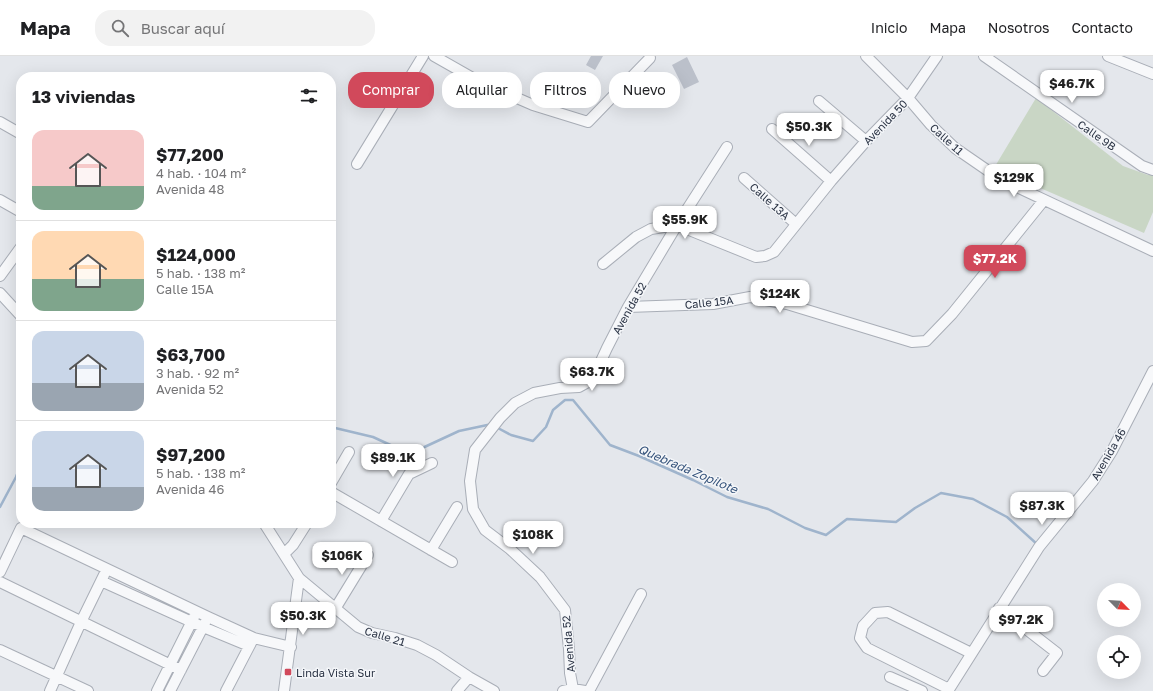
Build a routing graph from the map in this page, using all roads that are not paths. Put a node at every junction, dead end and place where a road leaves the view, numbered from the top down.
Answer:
1 (423, 56) edge
2 (434, 56) edge
3 (866, 56) edge
4 (937, 56) edge
5 (984, 56) edge
6 (1108, 56) edge
7 (651, 57) edge
8 (1153, 74) edge
9 (908, 98) junction
10 (819, 101) dead end
11 (0, 122) edge
12 (772, 129) dead end
13 (16, 131) edge
14 (866, 141) junction
15 (727, 147) dead end
16 (357, 164) dead end
17 (1153, 170) edge
18 (744, 178) dead end
19 (831, 181) junction
20 (0, 200) edge
21 (1044, 200) junction
22 (16, 209) edge
23 (796, 224) junction
24 (677, 225) junction
25 (1153, 251) edge
26 (16, 254) edge
27 (604, 264) dead end
28 (0, 276) edge
29 (0, 293) edge
30 (628, 307) junction
31 (16, 311) edge
32 (1153, 371) edge
33 (349, 452) dead end
34 (432, 463) dead end
35 (336, 474) edge
36 (336, 495) edge
37 (457, 507) dead end
38 (381, 521) junction
39 (267, 528) edge
40 (304, 528) edge
41 (431, 550) junction
42 (284, 554) junction
43 (368, 555) dead end
44 (452, 562) dead end
45 (107, 569) junction
46 (0, 572) edge
47 (299, 578) junction
48 (101, 581) junction
49 (0, 582) edge
50 (641, 594) dead end
51 (999, 608) junction
52 (335, 609) junction
53 (196, 612) junction
54 (208, 617) junction
55 (81, 622) junction
56 (191, 622) junction
57 (203, 627) junction
58 (252, 642) junction
59 (291, 647) junction
60 (0, 650) edge
61 (971, 654) junction
62 (170, 665) junction
63 (181, 670) junction
64 (1043, 671) dead end
65 (57, 676) junction
66 (469, 677) junction
67 (890, 677) dead end
68 (568, 690) edge
69 (948, 690) edge
70 (50, 691) edge
71 (88, 691) edge
72 (157, 691) edge
73 (170, 691) edge
74 (226, 691) edge
75 (284, 691) edge
76 (457, 691) edge
77 (494, 691) edge
78 (585, 691) edge
79 (589, 691) edge
80 (922, 691) edge

1 - 16 street
2 - 7 street
3 - 9 street, Calle 11
4 - 9 street, Avenida 50
5 - 17 street, Calle 9B
6 - 8 street
9 - 14 street, Avenida 50
9 - 21 street, Calle 11
10 - 14 street
11 - 13 street
12 - 19 street
14 - 19 street, Avenida 50
15 - 24 street, Avenida 52
18 - 23 street, Calle 13A
19 - 23 street, Avenida 50
20 - 22 street
21 - 25 street, Calle 11
21 - 30 street, Calle 15A
23 - 24 street, Avenida 50
24 - 27 street
24 - 30 street, Avenida 52
26 - 28 street
29 - 31 street
30 - 68 street, Avenida 52
32 - 51 street, Avenida 46
33 - 35 street
34 - 38 street
36 - 38 street
37 - 41 street
38 - 41 street
39 - 42 street, Calle 21
40 - 42 street
41 - 44 street
42 - 47 street, Calle 21
43 - 52 street
45 - 46 street
45 - 48 street
45 - 53 street
47 - 52 street, Calle 21
47 - 59 street
48 - 55 street
48 - 56 street
49 - 55 street
50 - 79 street
51 - 61 street, Avenida 46
51 - 64 street
52 - 66 street, Calle 21
53 - 54 street
53 - 56 street
54 - 57 street
54 - 58 street
55 - 62 street
55 - 65 street
56 - 57 street
56 - 62 street
57 - 58 street
57 - 63 street
58 - 59 street
58 - 74 street
59 - 75 street
60 - 65 street
61 - 69 street, Avenida 46
61 - 69 street
62 - 63 street
62 - 72 street
63 - 73 street
65 - 70 street
65 - 71 street
66 - 76 street
66 - 77 street, Calle 21
67 - 80 street
68 - 78 street

